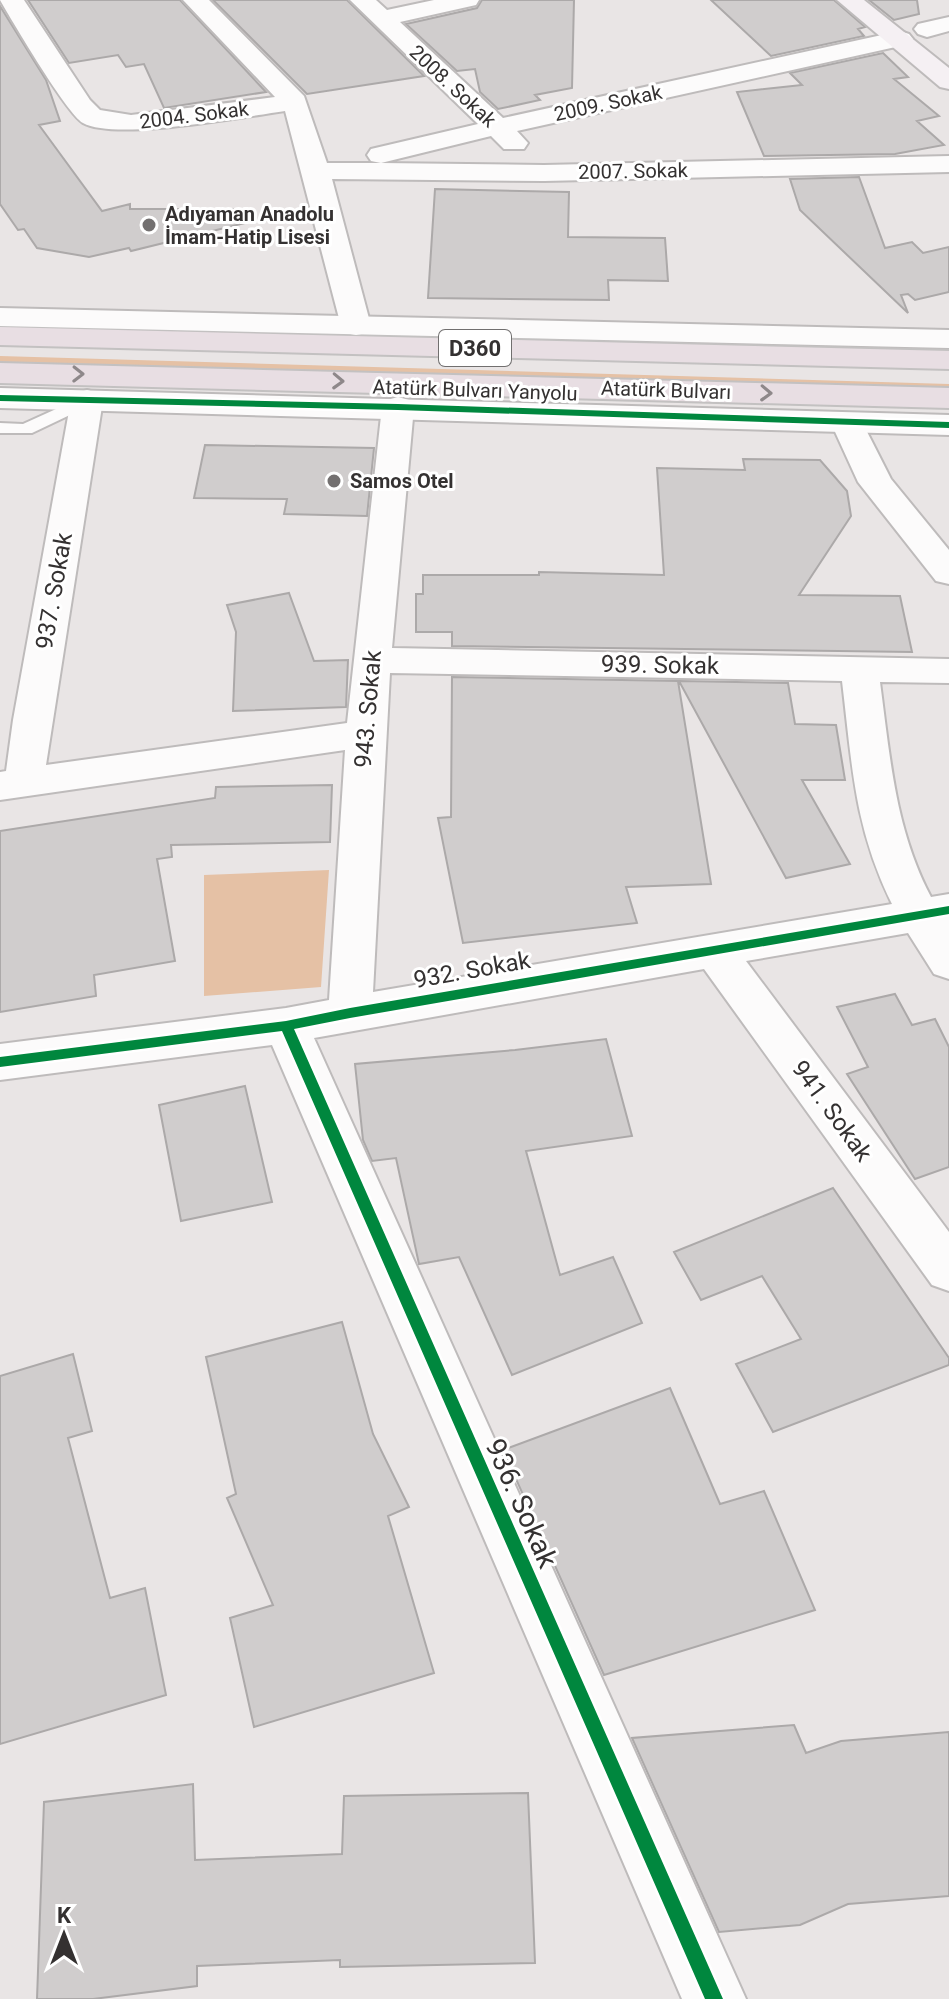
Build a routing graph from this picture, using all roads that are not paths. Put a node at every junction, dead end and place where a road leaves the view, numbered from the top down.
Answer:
1 (12, 0) edge
2 (195, 0) edge
3 (362, 0) edge
4 (467, 0) edge
5 (849, 0) edge
6 (902, 10) dead end
7 (381, 19) junction
8 (938, 26) edge
9 (900, 39) junction
10 (949, 46) edge
11 (949, 81) edge
12 (295, 102) junction
13 (497, 127) junction
14 (949, 164) edge
15 (316, 171) junction
16 (544, 173) junction
17 (0, 317) edge
18 (356, 326) junction
19 (0, 336) edge
20 (949, 339) edge
21 (949, 360) edge
22 (0, 373) edge
23 (0, 398) edge
24 (949, 398) edge
25 (87, 400) junction
26 (398, 407) junction
27 (847, 423) junction
28 (949, 425) edge
29 (0, 428) edge
30 (949, 573) edge
31 (372, 660) junction
32 (859, 669) junction
33 (949, 671) edge
34 (365, 734) junction
35 (12, 784) edge
36 (933, 912) edge
37 (715, 951) junction
38 (949, 962) edge
39 (350, 1013) junction
40 (286, 1026) junction
41 (0, 1062) edge
42 (949, 1270) edge
43 (714, 1999) edge

1 - 12 street, 2004. Sokak
2 - 12 street
3 - 7 street, 2008. Sokak
4 - 7 street
5 - 9 main road
6 - 8 main road
7 - 13 street, 2008. Sokak
8 - 10 main road
9 - 11 main road
9 - 13 street, 2009. Sokak
12 - 15 street
13 - 15 street, 2009. Sokak
13 - 16 street, 2008. Sokak
14 - 16 street, 2007. Sokak
15 - 16 street, 2007. Sokak
15 - 18 street
17 - 18 street
18 - 20 street
19 - 21 highway, Atatürk Bulvarı / D360
22 -> 24 highway, Atatürk Bulvarı / D360
23 - 25 street, Atatürk Bulvarı Yanyolu
25 - 26 street, Atatürk Bulvarı Yanyolu
25 - 29 lane
25 - 35 street, 937. Sokak
26 - 27 street, Atatürk Bulvarı Yanyolu
26 - 31 street, 943. Sokak
27 - 28 street, Atatürk Bulvarı Yanyolu
27 - 30 street
31 - 32 street, 939. Sokak
31 - 34 street, 943. Sokak
32 - 33 street, 939. Sokak
32 - 36 street
34 - 35 street
34 - 39 street, 943. Sokak
36 - 37 street, 932. Sokak
36 - 38 street
37 - 39 street, 932. Sokak
37 - 42 street, 941. Sokak
39 - 40 street, 932. Sokak
40 - 41 street, 932. Sokak
40 - 43 street, 936. Sokak

